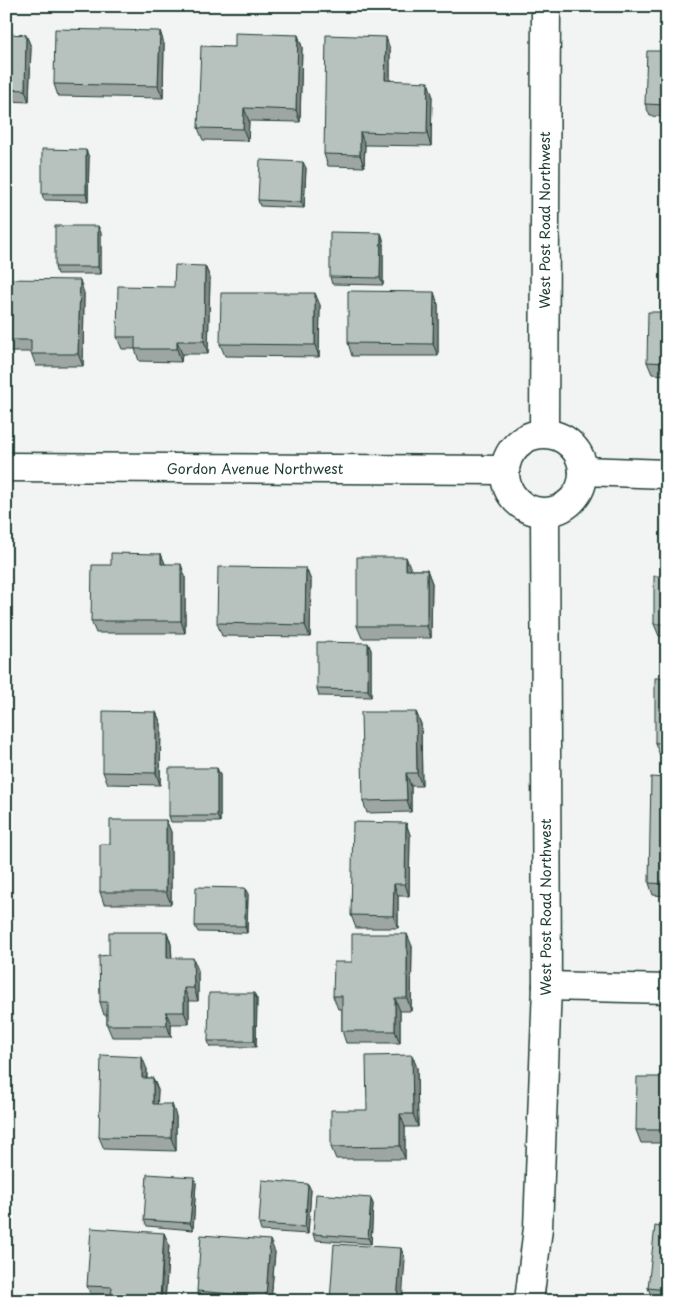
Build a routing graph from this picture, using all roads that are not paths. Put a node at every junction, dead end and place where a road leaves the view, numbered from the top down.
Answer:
1 (546, 6) edge
2 (544, 434) junction
3 (6, 468) edge
4 (505, 470) junction
5 (583, 472) junction
6 (667, 474) edge
7 (545, 512) junction
8 (547, 986) junction
9 (667, 989) edge
10 (529, 1301) edge

1 - 2 street, West Post Road Northwest
2 - 4 street
2 - 5 street
3 - 4 street, Gordon Avenue Northwest
4 - 7 street
5 - 6 street
5 - 7 street
7 - 8 street, West Post Road Northwest
8 - 9 street
8 - 10 street, West Post Road Northwest

